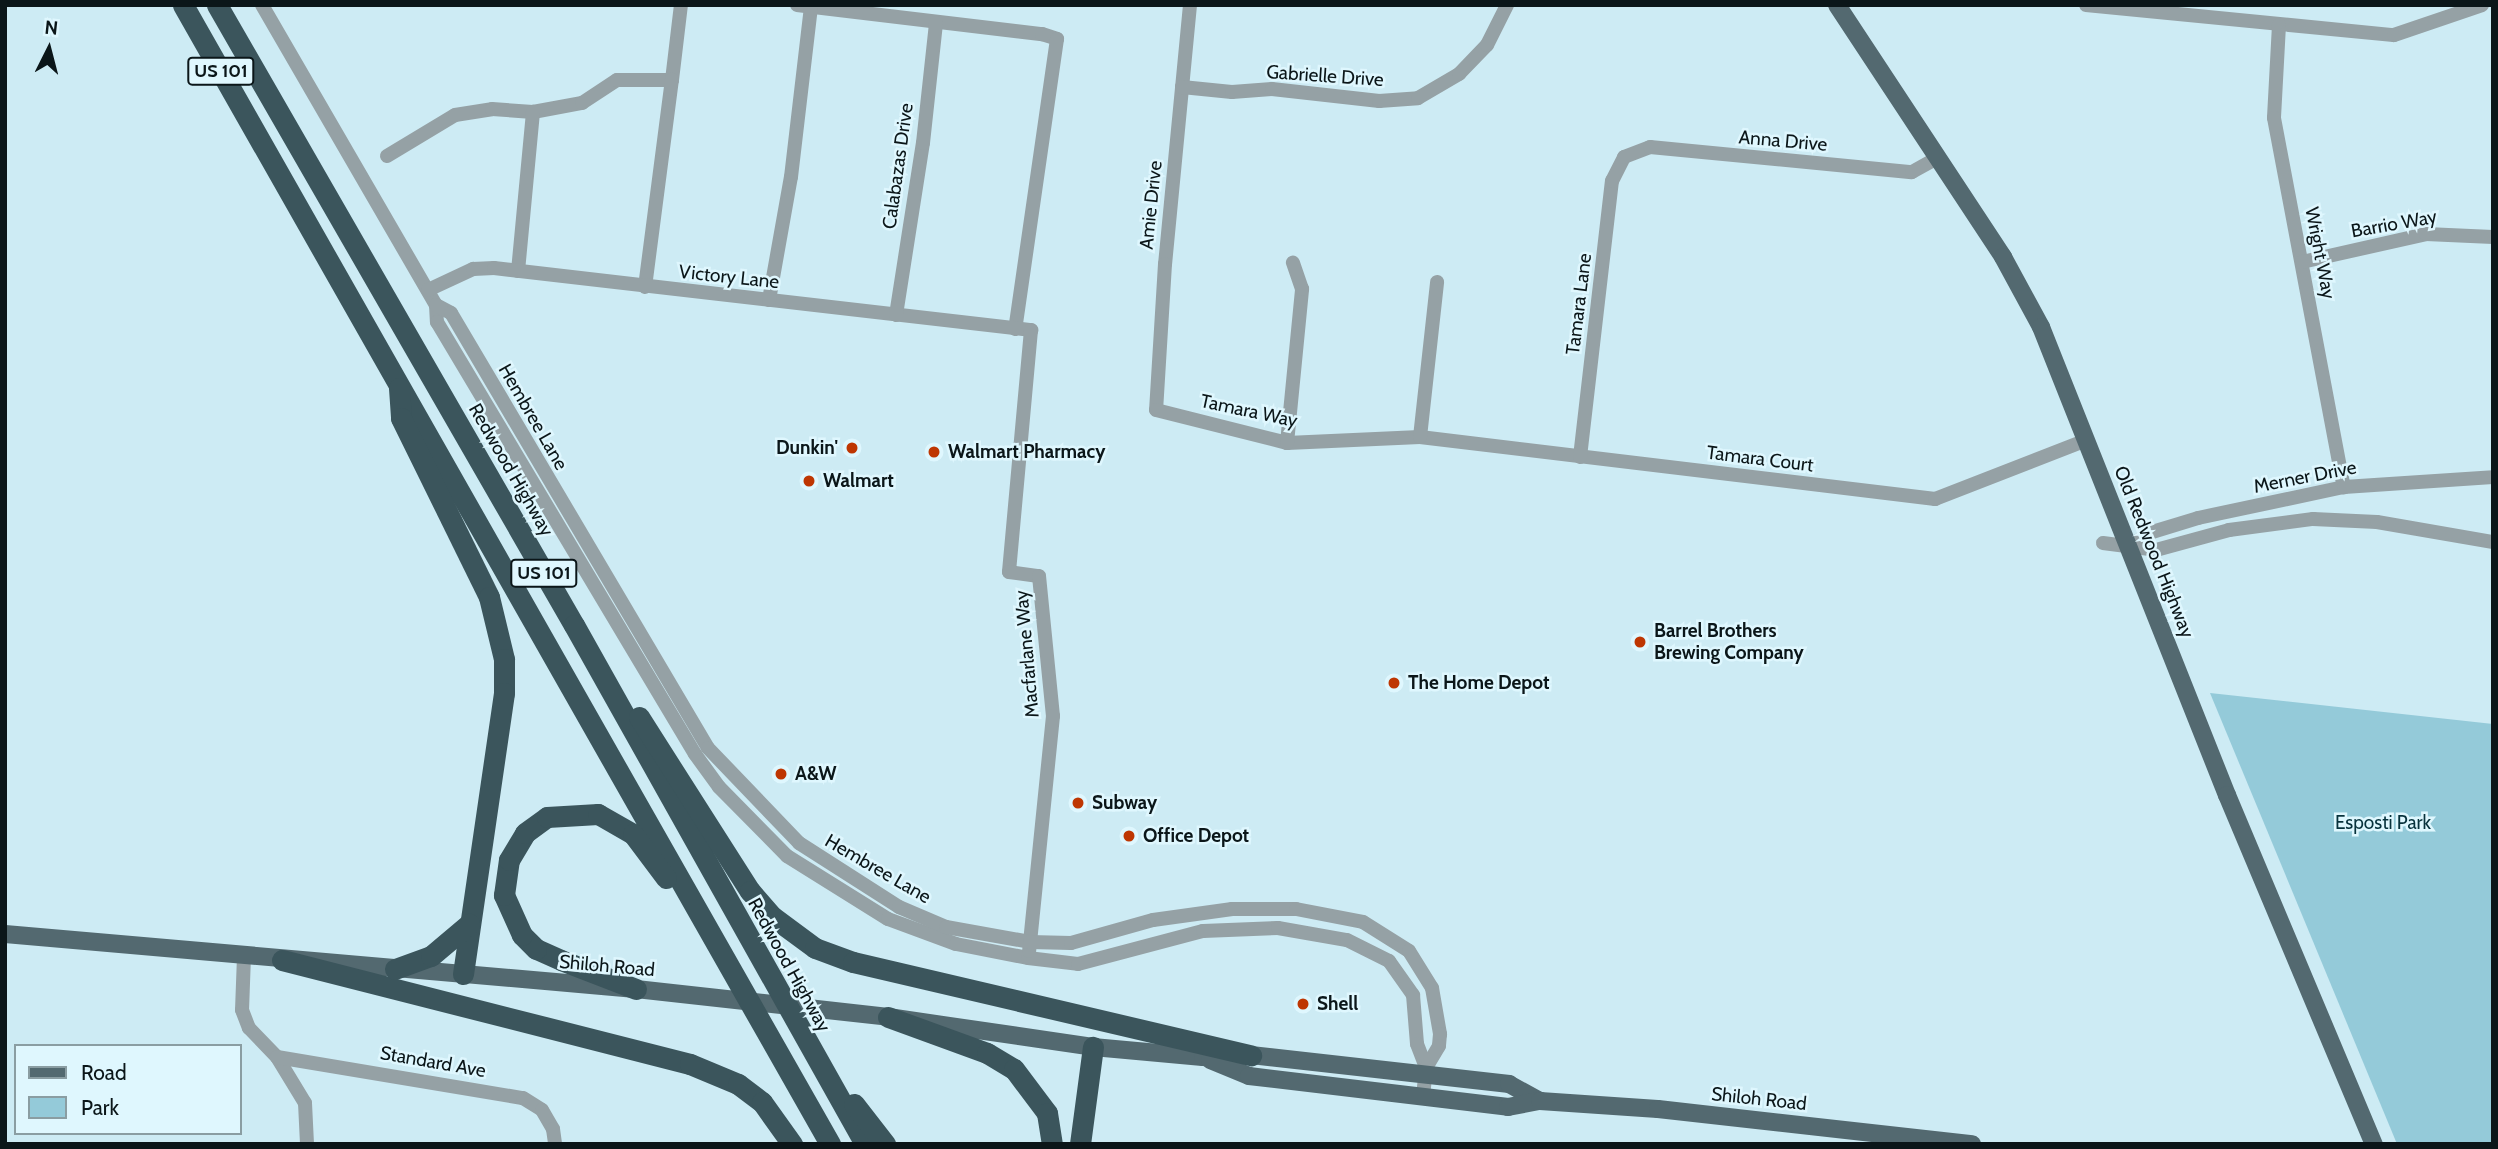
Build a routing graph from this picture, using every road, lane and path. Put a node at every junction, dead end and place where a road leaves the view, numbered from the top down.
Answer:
1 (183, 5) edge
2 (217, 5) edge
3 (262, 5) edge
4 (681, 5) edge
5 (1190, 5) edge
6 (1507, 5) edge
7 (2086, 5) edge
8 (2482, 5) edge
9 (804, 6) edge
10 (1839, 6) edge
11 (936, 23) junction
12 (2279, 25) junction
13 (672, 80) junction
14 (1182, 87) junction
15 (533, 112) junction
16 (387, 156) dead end
17 (1624, 157) joint
18 (1937, 158) junction
19 (2493, 237) edge
20 (2302, 262) junction
21 (1293, 263) dead end
22 (517, 271) junction
23 (1437, 282) dead end
24 (645, 286) junction
25 (428, 290) junction
26 (769, 300) junction
27 (436, 305) junction
28 (896, 315) junction
29 (1015, 329) junction
30 (1031, 330) joint
31 (399, 382) junction
32 (1156, 410) joint
33 (1420, 437) junction
34 (2086, 440) junction
35 (1287, 443) junction
36 (1580, 457) junction
37 (2493, 477) edge
38 (2344, 487) junction
39 (2493, 542) edge
40 (2103, 543) dead end
41 (2132, 545) junction
42 (575, 625) junction
43 (1232, 909) junction
44 (469, 923) junction
45 (5, 934) edge
46 (1030, 942) junction
47 (1147, 944) junction
48 (244, 956) junction
49 (1028, 958) junction
50 (282, 960) junction
51 (727, 964) junction
52 (395, 969) junction
53 (463, 974) junction
54 (636, 989) junction
55 (888, 1017) junction
56 (801, 1035) junction
57 (1093, 1047) junction
58 (1251, 1055) junction
59 (277, 1057) junction
60 (1203, 1057) junction
61 (1425, 1072) junction
62 (1423, 1096) junction
63 (1540, 1101) junction
64 (307, 1144) edge
65 (555, 1144) edge
66 (792, 1144) edge
67 (830, 1144) edge
68 (865, 1144) edge
69 (885, 1144) edge
70 (1052, 1144) edge
71 (1080, 1144) edge
72 (1972, 1144) edge
73 (2374, 1144) edge

1 - 31 highway, US 101
2 - 42 highway, Redwood Highway / US 101
3 - 25 street, Hembree Lane
4 - 13 street
5 - 14 street, Amie Drive
6 - 14 street, Gabrielle Drive
7 - 12 street
8 - 12 street
9 - 11 street
9 - 26 street
10 - 18 main road, Old Redwood Highway
11 - 28 street, Calabazas Drive
11 - 29 street
12 - 20 street, Wright Way
13 - 15 street
13 - 24 street
14 - 32 street, Amie Drive
15 - 16 street
15 - 22 street
17 - 18 street, Anna Drive
17 - 36 street, Tamara Lane
18 - 34 main road, Old Redwood Highway
19 - 20 street, Barrio Way
20 - 38 street, Wright Way
21 - 35 street
22 - 24 street, Victory Lane
22 - 25 street, Victory Lane
23 - 33 street
24 - 26 street, Victory Lane
25 - 27 street, Hembree Lane
26 - 28 street, Victory Lane
27 - 46 street, Hembree Lane
27 - 49 street, Hembree Lane
28 - 29 street, Victory Lane
29 - 30 street, Victory Lane
30 - 46 street, Macfarlane Way
31 - 44 highway
31 - 51 highway, US 101
32 - 35 street, Tamara Way
33 - 35 street, Tamara Way
33 - 36 street, Tamara Court
34 - 36 street, Tamara Court
34 - 41 main road, Old Redwood Highway
37 - 38 street, Merner Drive
38 - 41 street, Merner Drive
39 - 41 street, Merner Drive
40 - 41 street, Merner Drive
41 - 73 main road, Old Redwood Highway
42 - 56 highway, Redwood Highway / US 101
42 - 58 highway
43 - 46 street, Hembree Lane
43 - 47 street
43 - 61 street, Hembree Lane
44 - 52 highway
44 - 53 highway
45 - 48 main road, Shiloh Road
46 - 49 street, Macfarlane Way
47 - 49 street, Hembree Lane
47 - 61 street, Hembree Lane
48 - 50 main road, Shiloh Road
48 - 59 street
50 - 52 main road, Shiloh Road
50 - 66 highway
51 - 54 highway
51 - 67 highway, US 101
52 - 53 main road, Shiloh Road
53 - 54 main road, Shiloh Road
54 - 55 main road, Shiloh Road
55 - 57 main road, Shiloh Road
55 - 70 highway
56 - 68 highway, Redwood Highway / US 101
56 - 69 highway
57 - 60 main road, Shiloh Road
57 - 71 highway
58 - 60 main road, Shiloh Road
58 - 61 main road, Shiloh Road
59 - 64 street
59 - 65 street, Standard Ave
60 - 62 main road, Shiloh Road
61 - 62 street, Hembree Lane
61 - 63 main road, Shiloh Road
62 - 63 main road, Shiloh Road
63 - 72 main road, Shiloh Road

